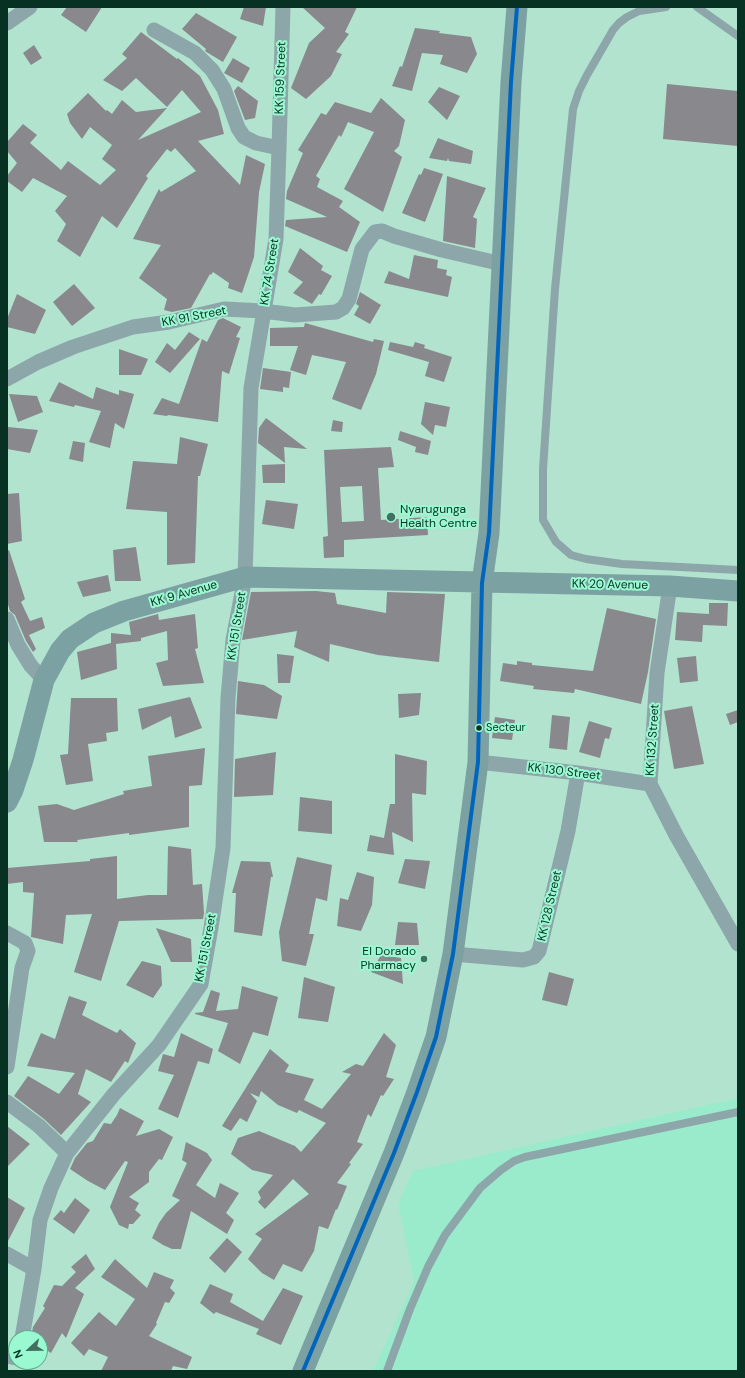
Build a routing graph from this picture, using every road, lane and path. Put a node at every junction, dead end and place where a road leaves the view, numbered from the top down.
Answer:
1 (30, 7) edge
2 (283, 7) edge
3 (516, 7) edge
4 (666, 7) edge
5 (697, 7) edge
6 (7, 23) edge
7 (154, 30) dead end
8 (738, 36) edge
9 (279, 148) junction
10 (502, 264) junction
11 (264, 311) junction
12 (7, 379) edge
13 (738, 570) edge
14 (245, 577) junction
15 (482, 583) junction
16 (670, 586) junction
17 (738, 591) edge
18 (7, 619) edge
19 (44, 680) junction
20 (478, 762) junction
21 (578, 773) junction
22 (650, 784) junction
23 (7, 802) edge
24 (7, 933) edge
25 (738, 944) edge
26 (453, 954) junction
27 (7, 1067) edge
28 (7, 1102) edge
29 (738, 1112) edge
30 (67, 1152) junction
31 (7, 1254) edge
32 (34, 1269) junction
33 (23, 1330) edge
34 (303, 1371) edge
35 (387, 1371) edge

1 - 6 street
2 - 9 street, KK 159 Street
3 - 10 main road
4 - 13 lane
5 - 8 lane
7 - 9 street
9 - 11 street, KK 74 Street
10 - 11 street, KK 91 Street
10 - 15 main road
11 - 12 street, KK 91 Street
11 - 14 street, KK 74 Street
14 - 15 main road, KK 9 Avenue
14 - 19 main road, KK 9 Avenue
14 - 30 street, KK 151 Street
15 - 16 main road, KK 20 Avenue
15 - 20 main road
16 - 17 main road, KK 20 Avenue
16 - 22 street, KK 132 Street
18 - 19 street
19 - 23 main road, KK 9 Avenue
20 - 21 street, KK 130 Street
20 - 26 main road
21 - 22 street, KK 130 Street
21 - 26 street, KK 128 Street
22 - 25 street, KK 132 Street
24 - 27 street
26 - 34 main road
28 - 30 street
29 - 35 lane
30 - 32 street, KK 151 Street
31 - 32 street
32 - 33 street, KK 151 Street

